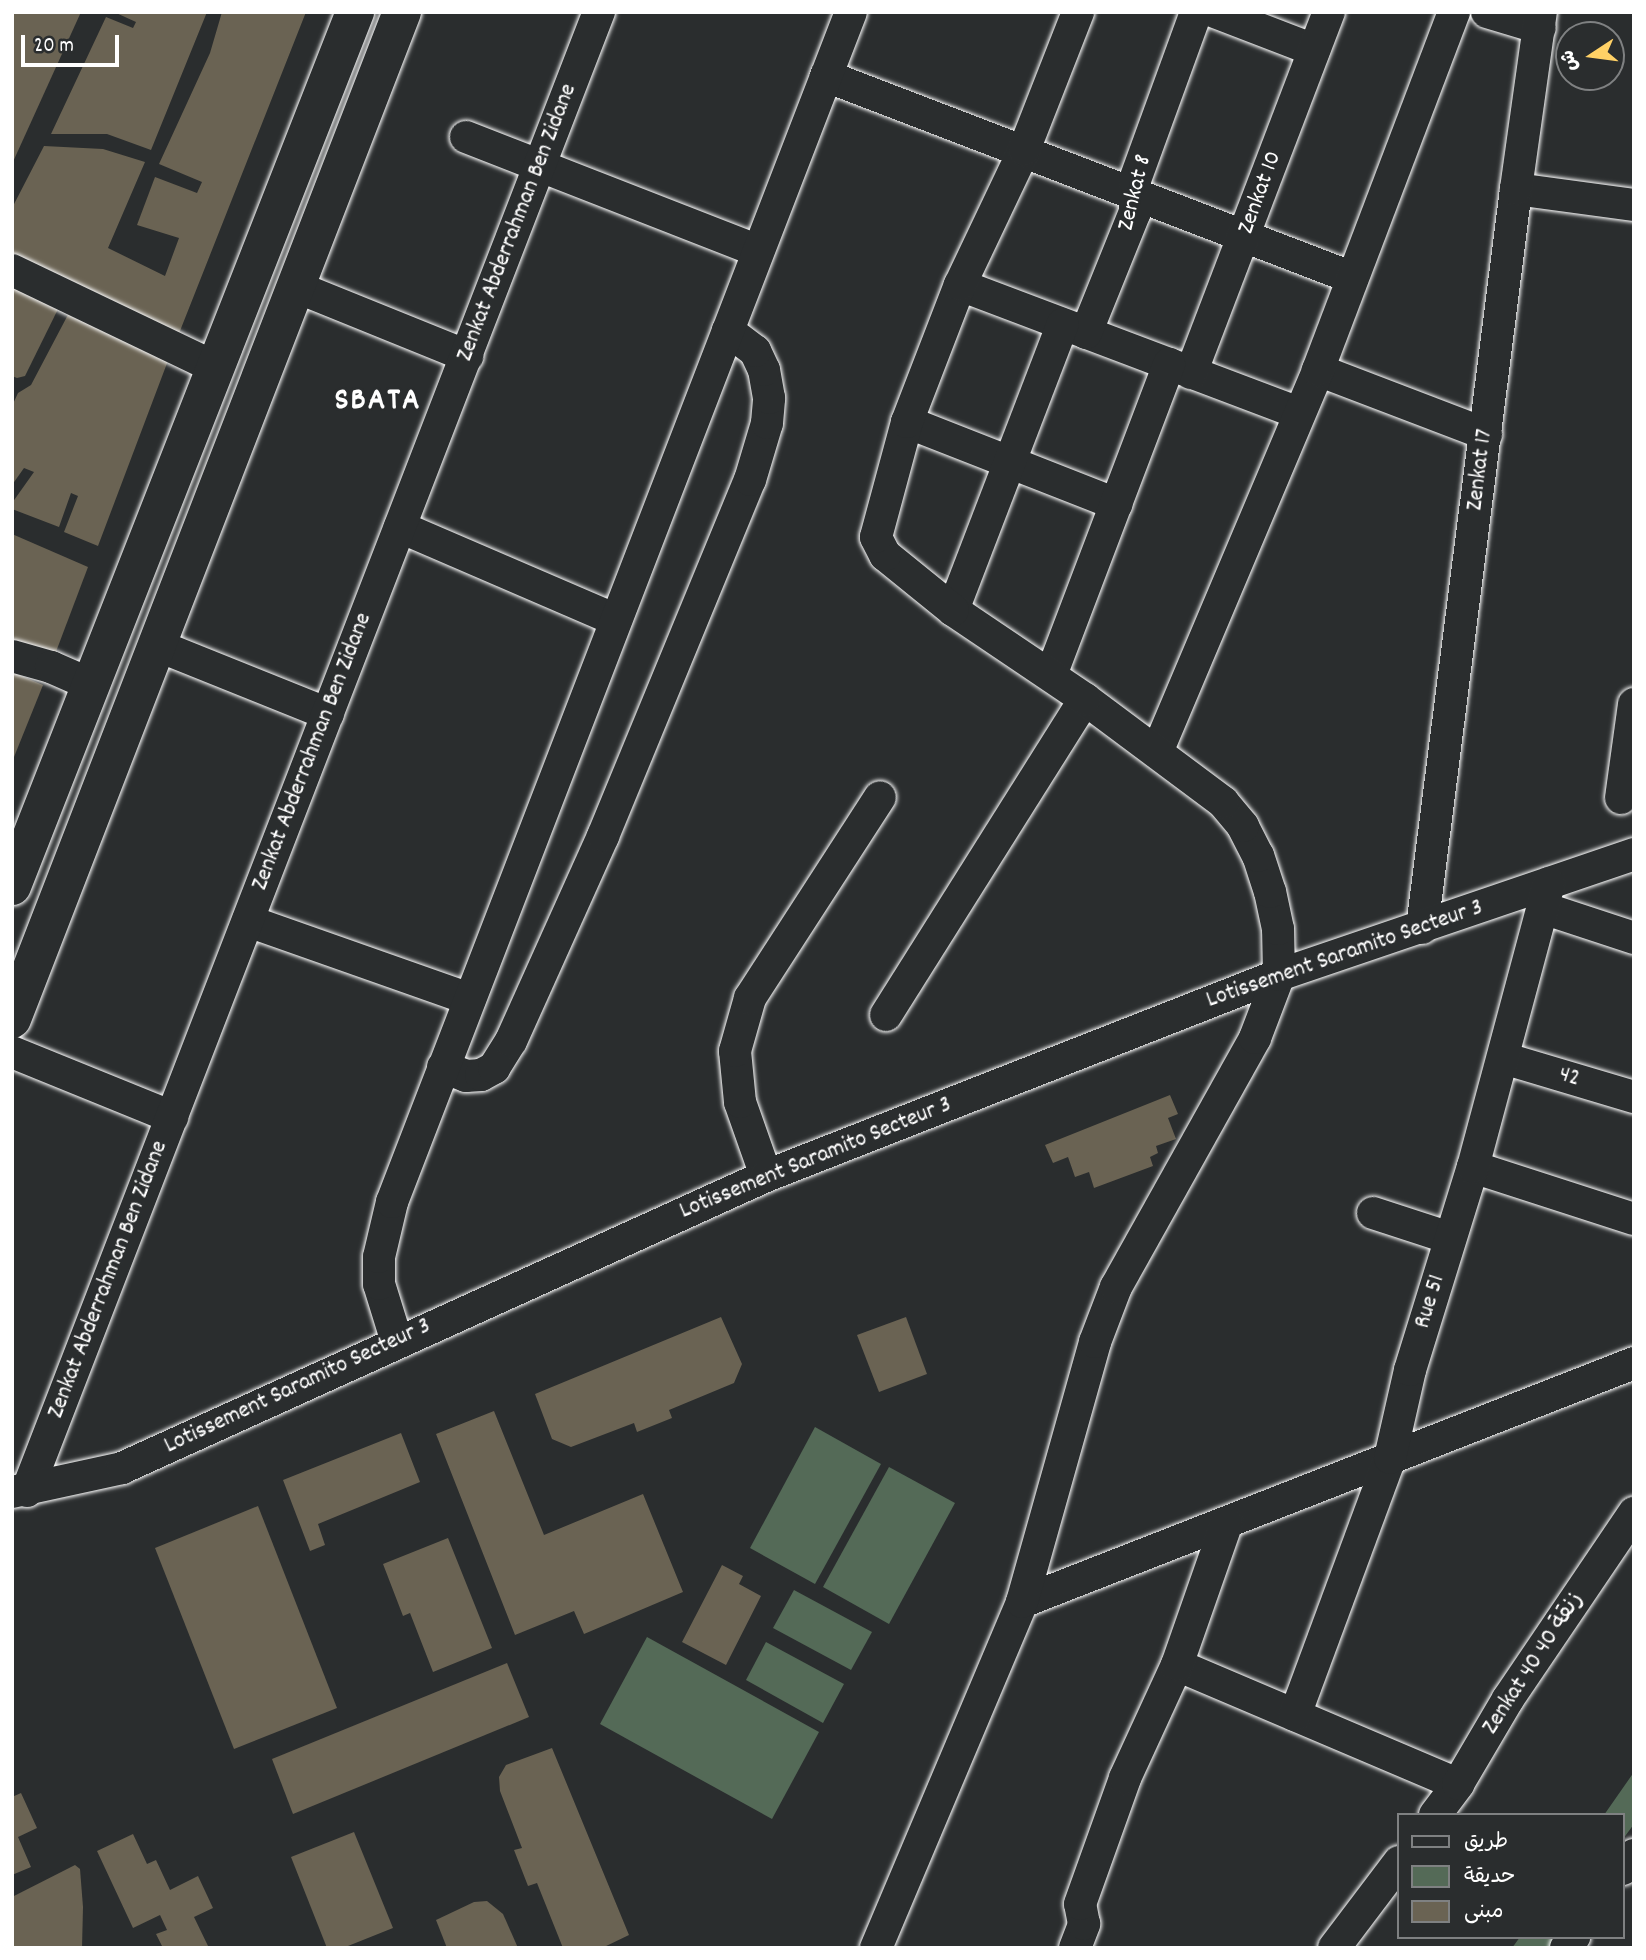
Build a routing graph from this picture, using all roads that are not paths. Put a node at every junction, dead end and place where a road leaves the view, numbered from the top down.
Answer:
1 (355, 12) edge
2 (402, 12) edge
3 (599, 12) edge
4 (850, 12) edge
5 (1078, 12) edge
6 (1196, 12) edge
7 (1215, 12) edge
8 (1329, 12) edge
9 (1454, 12) edge
10 (1487, 12) edge
11 (1541, 20) edge
12 (1314, 50) junction
13 (826, 76) junction
14 (466, 137) dead end
15 (1024, 150) junction
16 (540, 165) junction
17 (1516, 189) junction
18 (1135, 195) junction
19 (1634, 205) edge
20 (1245, 235) junction
21 (758, 251) junction
22 (12, 270) edge
23 (1353, 278) junction
24 (960, 285) junction
25 (294, 286) junction
26 (1075, 329) junction
27 (728, 331) junction
28 (467, 356) junction
29 (217, 368) junction
30 (1180, 369) junction
31 (1318, 370) junction
32 (1298, 413) junction
33 (906, 422) junction
34 (1486, 434) junction
35 (1011, 464) junction
36 (1116, 504) junction
37 (400, 527) junction
38 (953, 610) junction
39 (616, 620) junction
40 (159, 646) junction
41 (12, 656) edge
42 (1051, 675) junction
43 (90, 684) junction
44 (1085, 699) junction
45 (1634, 704) edge
46 (328, 714) junction
47 (1157, 752) junction
48 (880, 797) dead end
49 (1621, 799) dead end
50 (1634, 854) edge
51 (12, 886) edge
52 (1546, 896) junction
53 (248, 920) junction
54 (1422, 928) junction
55 (1634, 938) edge
56 (1279, 975) junction
57 (470, 999) junction
58 (886, 1015) dead end
59 (12, 1019) edge
60 (12, 1052) edge
61 (1503, 1058) junction
62 (443, 1067) junction
63 (1634, 1097) edge
64 (172, 1117) junction
65 (1473, 1167) junction
66 (766, 1176) junction
67 (1373, 1213) dead end
68 (1634, 1219) edge
69 (1450, 1238) junction
70 (397, 1342) junction
71 (1634, 1363) edge
72 (1390, 1458) junction
73 (20, 1491) edge
74 (1634, 1513) edge
75 (1227, 1522) junction
76 (1022, 1602) junction
77 (1177, 1665) junction
78 (1295, 1715) junction
79 (1458, 1784) junction
80 (1436, 1813) edge
81 (1398, 1863) edge
82 (876, 1948) edge
83 (1075, 1948) edge
84 (1334, 1948) edge

1 - 29 main road
2 - 25 main road
3 - 16 street, Zenkat Abderrahman Ben Zidane
4 - 13 street
5 - 15 street
6 - 18 street, Zenkat 8
7 - 12 street
8 - 12 street, Zenkat 10
9 - 23 street
10 - 11 street
11 - 17 street, Zenkat 17
12 - 20 street, Zenkat 10
13 - 15 street
13 - 21 street
14 - 16 street
15 - 18 street
15 - 24 street
16 - 21 street
16 - 28 street, Zenkat Abderrahman Ben Zidane
17 - 19 street
17 - 34 street, Zenkat 17
18 - 20 street
18 - 26 street, Zenkat 8
20 - 23 street
20 - 30 street, Zenkat 10
21 - 27 street
22 - 29 street
23 - 31 street
24 - 26 street
24 - 33 street
25 - 28 street
25 - 40 main road
26 - 30 street
26 - 35 street, Zenkat 8
27 - 39 street
27 - 62 street
28 - 37 street, Zenkat Abderrahman Ben Zidane
29 - 43 main road
30 - 32 street
30 - 36 street, Zenkat 10
31 - 32 street
31 - 34 street
32 - 47 street
33 - 35 street
33 - 38 street
34 - 54 street, Zenkat 17
35 - 36 street
35 - 38 street, Zenkat 8
36 - 42 street, Zenkat 10
37 - 39 street
37 - 46 street, Zenkat Abderrahman Ben Zidane
38 - 42 street
39 - 57 street
40 - 46 street
40 - 59 main road
41 - 43 street
42 - 44 street
43 - 51 main road
44 - 47 street
44 - 58 street
45 - 49 street
46 - 53 street, Zenkat Abderrahman Ben Zidane
47 - 56 street
48 - 66 street
50 - 52 street, Lotissement Saramito Secteur 3
52 - 54 street, Lotissement Saramito Secteur 3
52 - 55 street
52 - 61 street, Rue 51
53 - 57 street
53 - 64 street, Zenkat Abderrahman Ben Zidane
54 - 56 street, Lotissement Saramito Secteur 3
56 - 66 street, Lotissement Saramito Secteur 3
56 - 76 street
57 - 62 street
60 - 64 street
61 - 63 street, 42
61 - 65 street, Rue 51
62 - 70 street
64 - 73 street, Zenkat Abderrahman Ben Zidane
65 - 68 street
65 - 69 street, Rue 51
66 - 70 street, Lotissement Saramito Secteur 3
67 - 69 street
69 - 72 street, Rue 51
70 - 73 street, Lotissement Saramito Secteur 3
71 - 72 street
72 - 75 street
72 - 78 street, Rue 51
74 - 79 street, Zenkat 40 زنقة 40
75 - 76 street
75 - 77 street
76 - 82 street
77 - 78 street
77 - 83 street
78 - 79 street
79 - 80 street, Zenkat 40 زنقة 40
81 - 84 street

